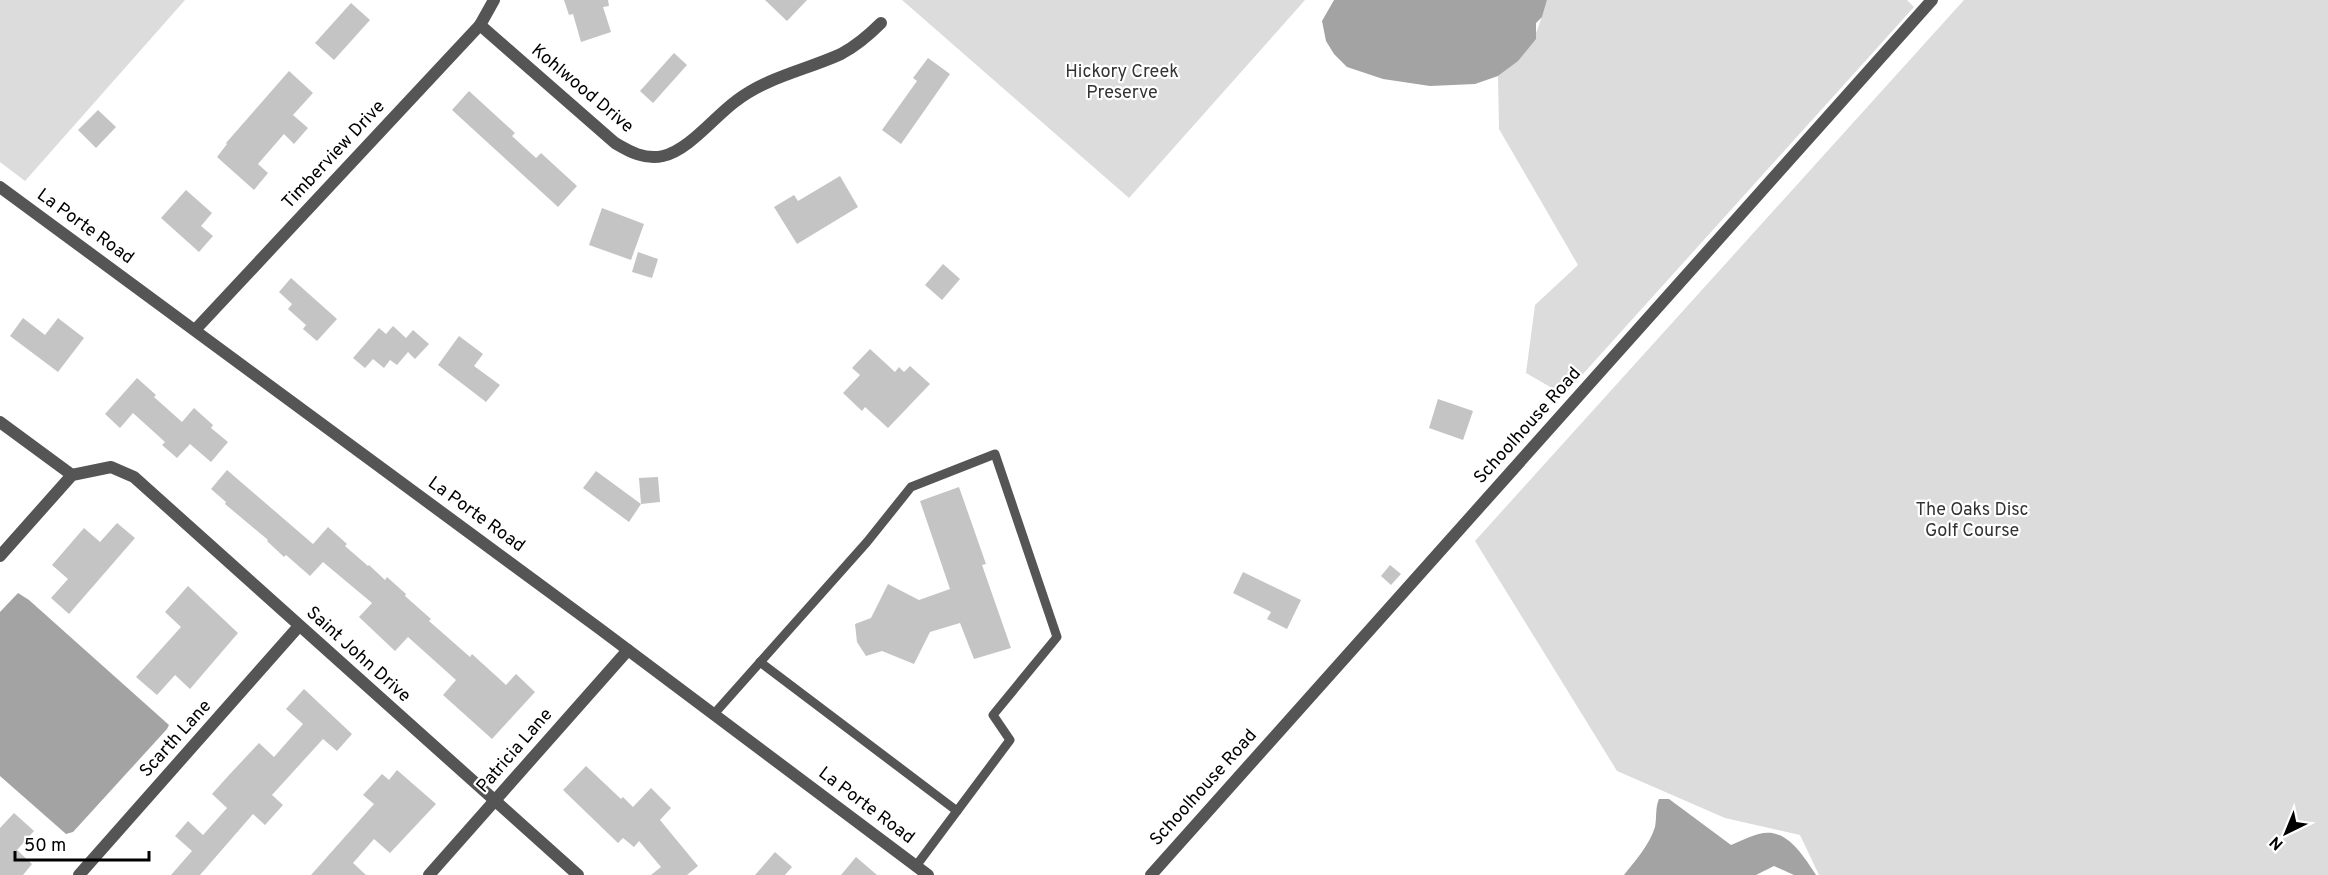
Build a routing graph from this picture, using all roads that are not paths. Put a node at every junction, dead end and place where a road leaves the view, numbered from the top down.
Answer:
1 (494, 0) edge
2 (1932, 0) edge
3 (881, 23) dead end
4 (480, 25) junction
5 (0, 187) edge
6 (195, 330) junction
7 (0, 422) edge
8 (72, 475) junction
9 (0, 556) edge
10 (299, 626) junction
11 (628, 651) junction
12 (760, 662) junction
13 (714, 714) junction
14 (495, 801) junction
15 (957, 811) junction
16 (916, 866) junction
17 (79, 875) edge
18 (429, 875) edge
19 (578, 875) edge
20 (928, 875) edge
21 (1151, 875) edge

1 - 4 street, Timberview Drive
2 - 21 street, Schoolhouse Road
3 - 4 street, Kohlwood Drive
4 - 6 street, Timberview Drive
5 - 6 street, La Porte Road
6 - 11 street, La Porte Road
7 - 8 street
8 - 9 street
8 - 10 street, Saint John Drive
10 - 14 street, Saint John Drive
10 - 17 street, Scarth Lane
11 - 13 street, La Porte Road
11 - 14 street, Patricia Lane
12 - 13 lane
12 - 15 lane
12 - 15 lane
13 - 16 street, La Porte Road
14 - 18 street, Patricia Lane
14 - 19 street, Saint John Drive
15 - 16 lane
16 - 20 street, La Porte Road

